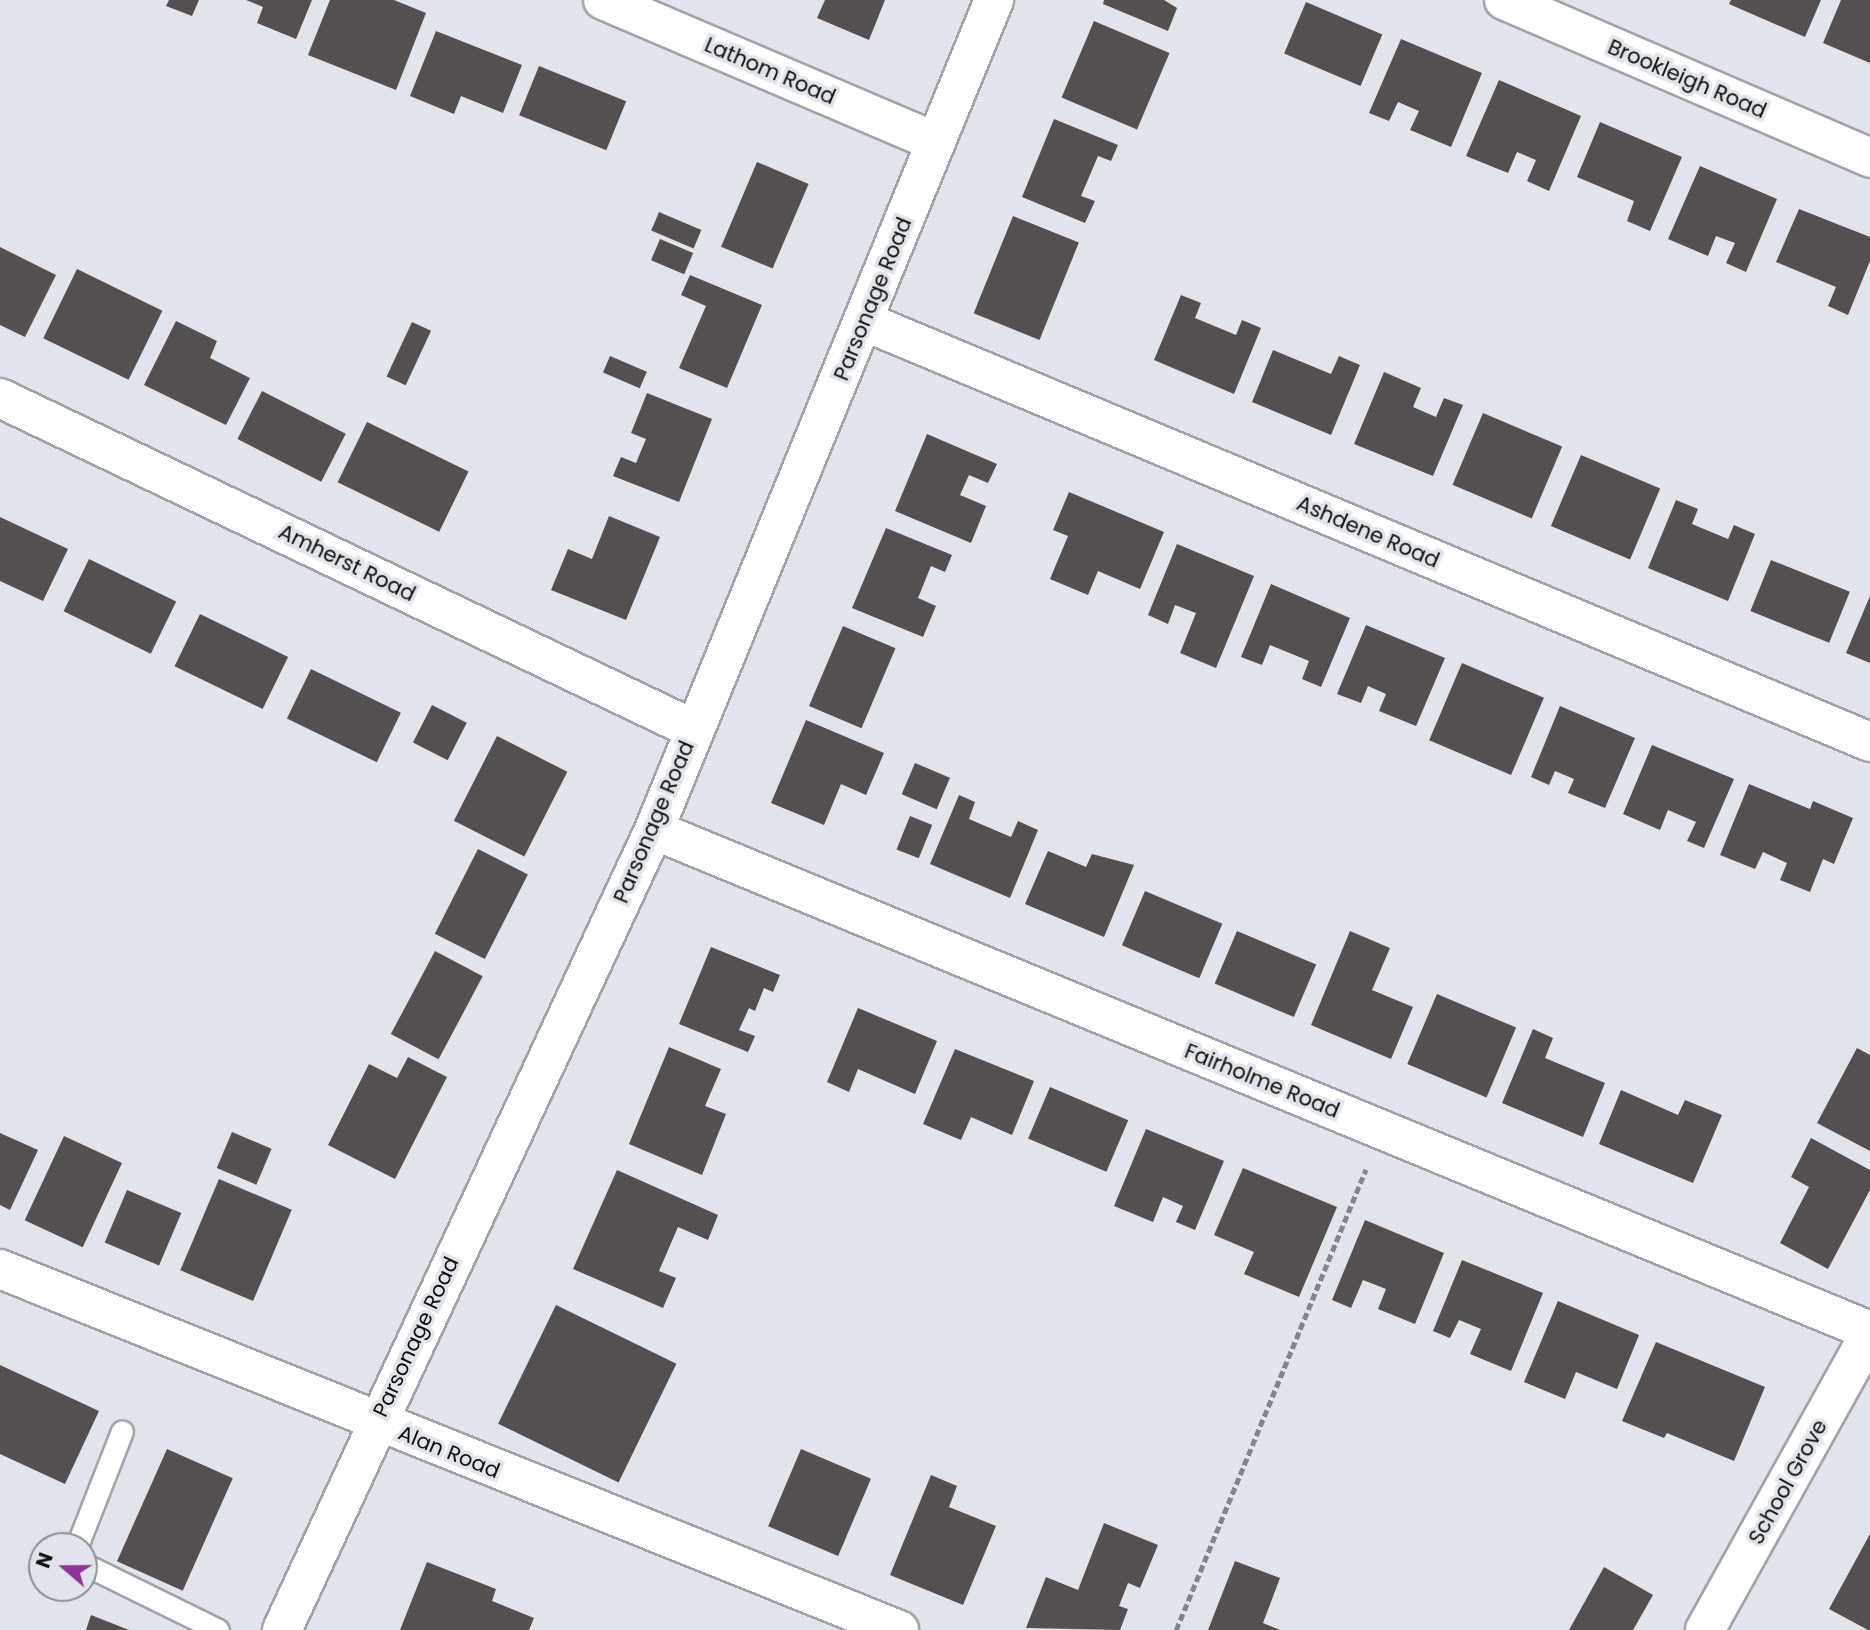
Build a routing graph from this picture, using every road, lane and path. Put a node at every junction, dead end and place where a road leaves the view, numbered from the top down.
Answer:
1 (603, 0) edge
2 (994, 0) edge
3 (1504, 0) edge
4 (936, 142) junction
5 (1870, 158) edge
6 (866, 322) junction
7 (0, 398) edge
8 (693, 729) junction
9 (1870, 742) edge
10 (654, 830) junction
11 (1382, 1131) junction
12 (0, 1269) edge
13 (1870, 1332) edge
14 (375, 1423) junction
15 (122, 1431) dead end
16 (82, 1532) edge
17 (98, 1570) edge
18 (218, 1630) edge
19 (282, 1630) edge
20 (899, 1630) edge
21 (1176, 1630) edge
22 (1705, 1630) edge

1 - 4 street, Lathom Road
2 - 4 street, Parsonage Road
3 - 5 street, Brookleigh Road
4 - 6 street, Parsonage Road
6 - 8 street, Parsonage Road
6 - 9 street, Ashdene Road
7 - 8 street, Amherst Road
8 - 10 street, Parsonage Road
10 - 11 street, Fairholme Road
10 - 14 street, Parsonage Road
11 - 13 street, Fairholme Road
11 - 21 path
12 - 14 street, Alan Road
13 - 22 street, School Grove
14 - 19 street, Parsonage Road
14 - 20 street, Alan Road
15 - 16 lane
17 - 18 lane

